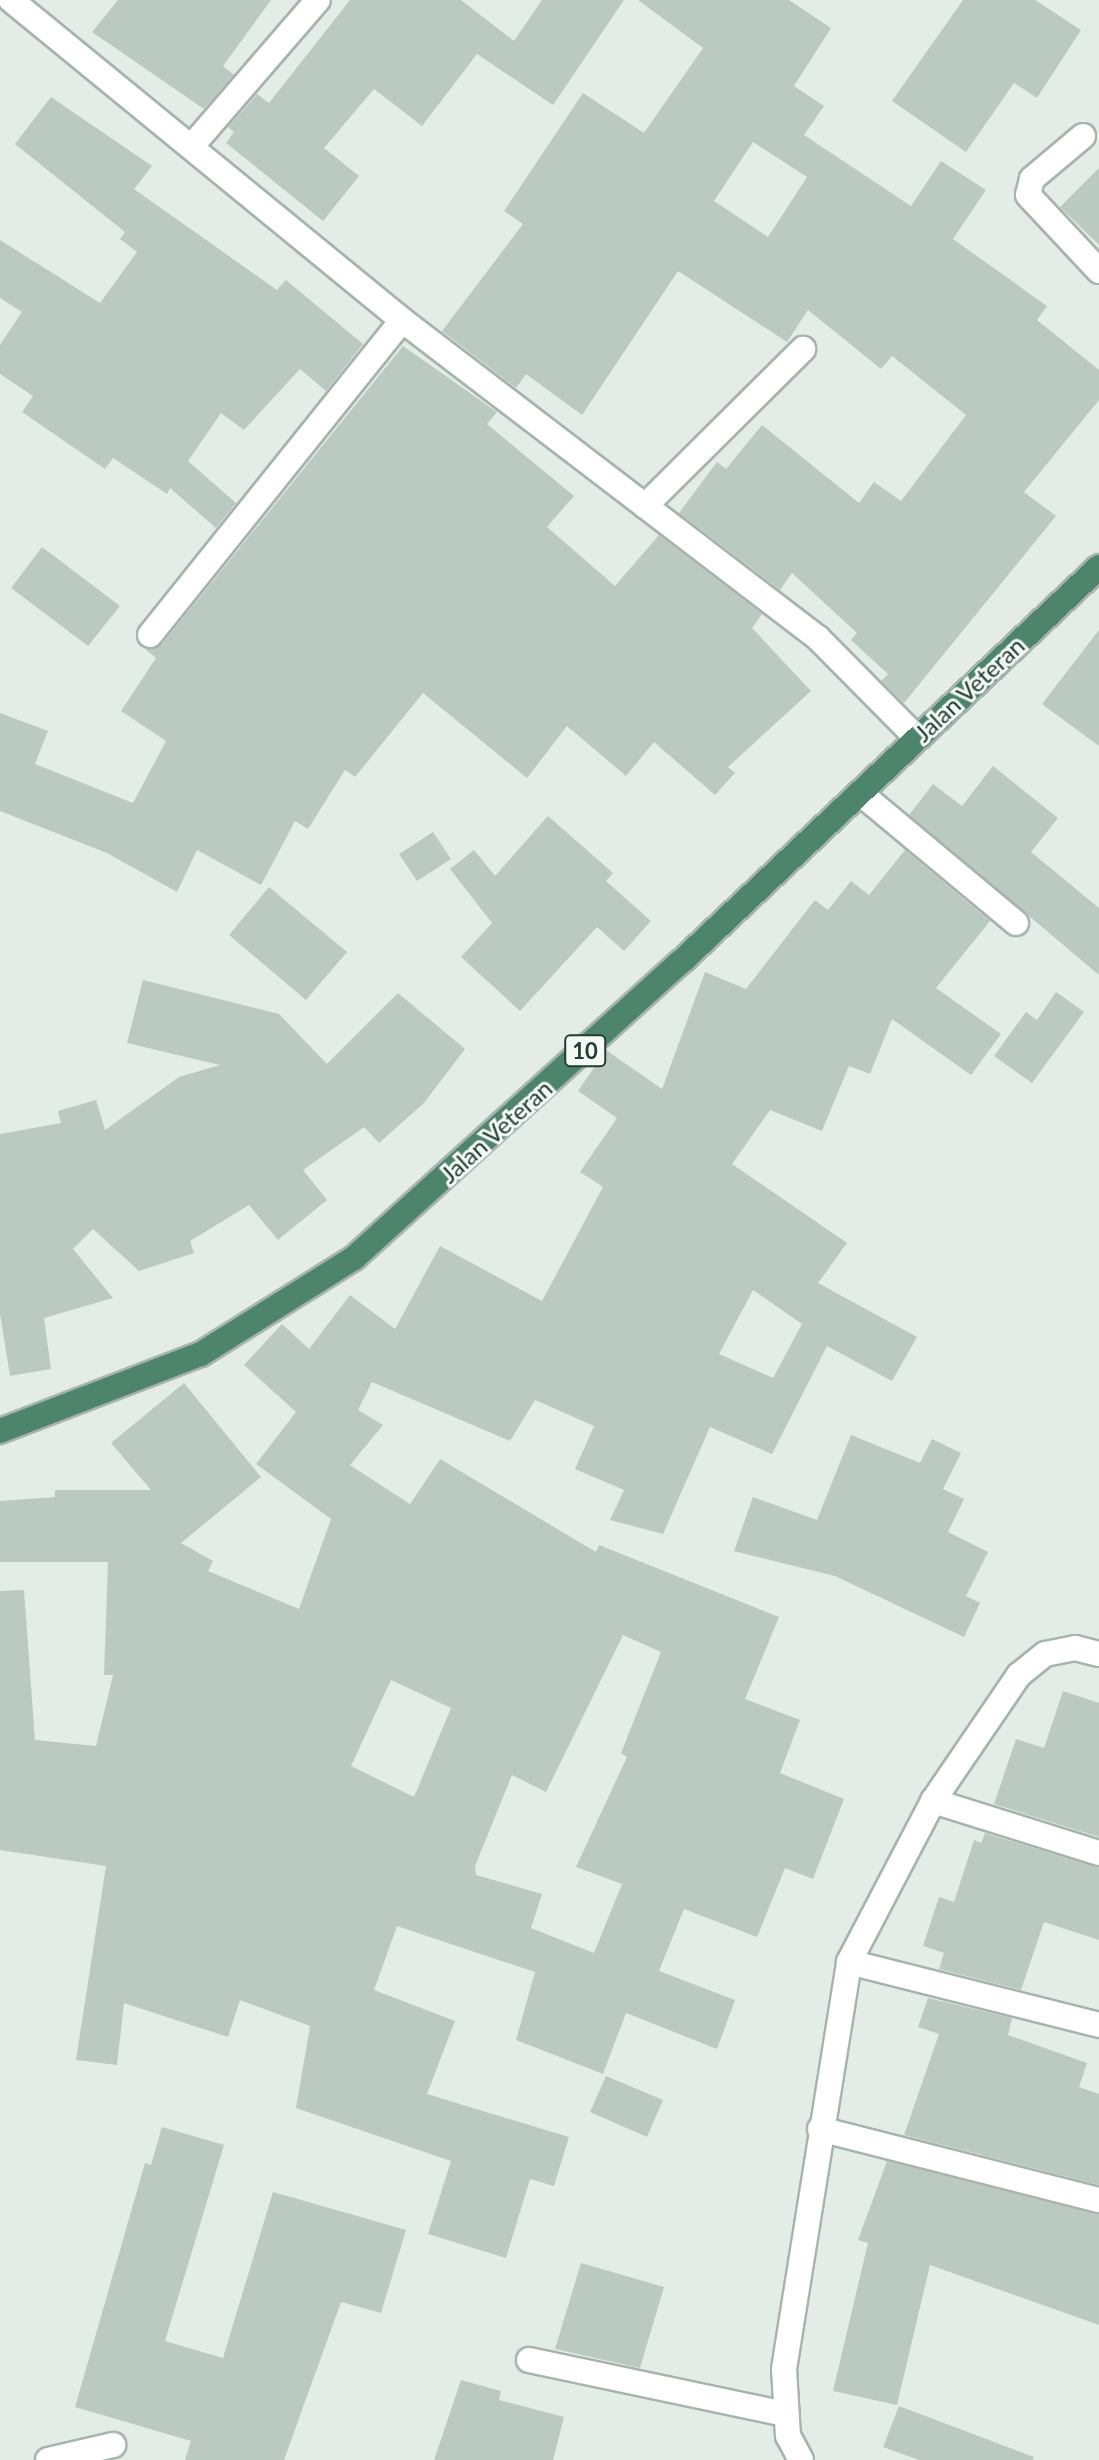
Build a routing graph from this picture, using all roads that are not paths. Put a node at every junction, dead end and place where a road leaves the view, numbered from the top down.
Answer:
1 (11, 0) edge
2 (318, 0) edge
3 (1083, 136) dead end
4 (191, 147) junction
5 (1099, 271) edge
6 (402, 320) junction
7 (803, 349) dead end
8 (645, 506) junction
9 (1099, 567) edge
10 (150, 635) dead end
11 (917, 738) junction
12 (860, 793) junction
13 (1016, 923) dead end
14 (0, 1431) edge
15 (1099, 1654) edge
16 (933, 1801) junction
17 (1099, 1853) edge
18 (849, 1962) junction
19 (1099, 2025) edge
20 (820, 2129) junction
21 (1099, 2200) edge
22 (529, 2360) dead end
23 (786, 2414) junction
24 (113, 2445) dead end
25 (48, 2460) edge
26 (801, 2460) edge

1 - 4 street
2 - 4 street
3 - 5 street
4 - 6 street
6 - 8 street
6 - 10 street
7 - 8 street
8 - 11 street
9 - 11 highway, Jalan Veteran / 10
11 - 12 highway, Jalan Veteran / 10
12 - 13 street
12 - 14 highway, Jalan Veteran / 10
15 - 16 street
16 - 17 street
16 - 18 street
18 - 19 street
18 - 20 street
20 - 21 street
20 - 23 street
22 - 23 street
23 - 26 street
24 - 25 street

